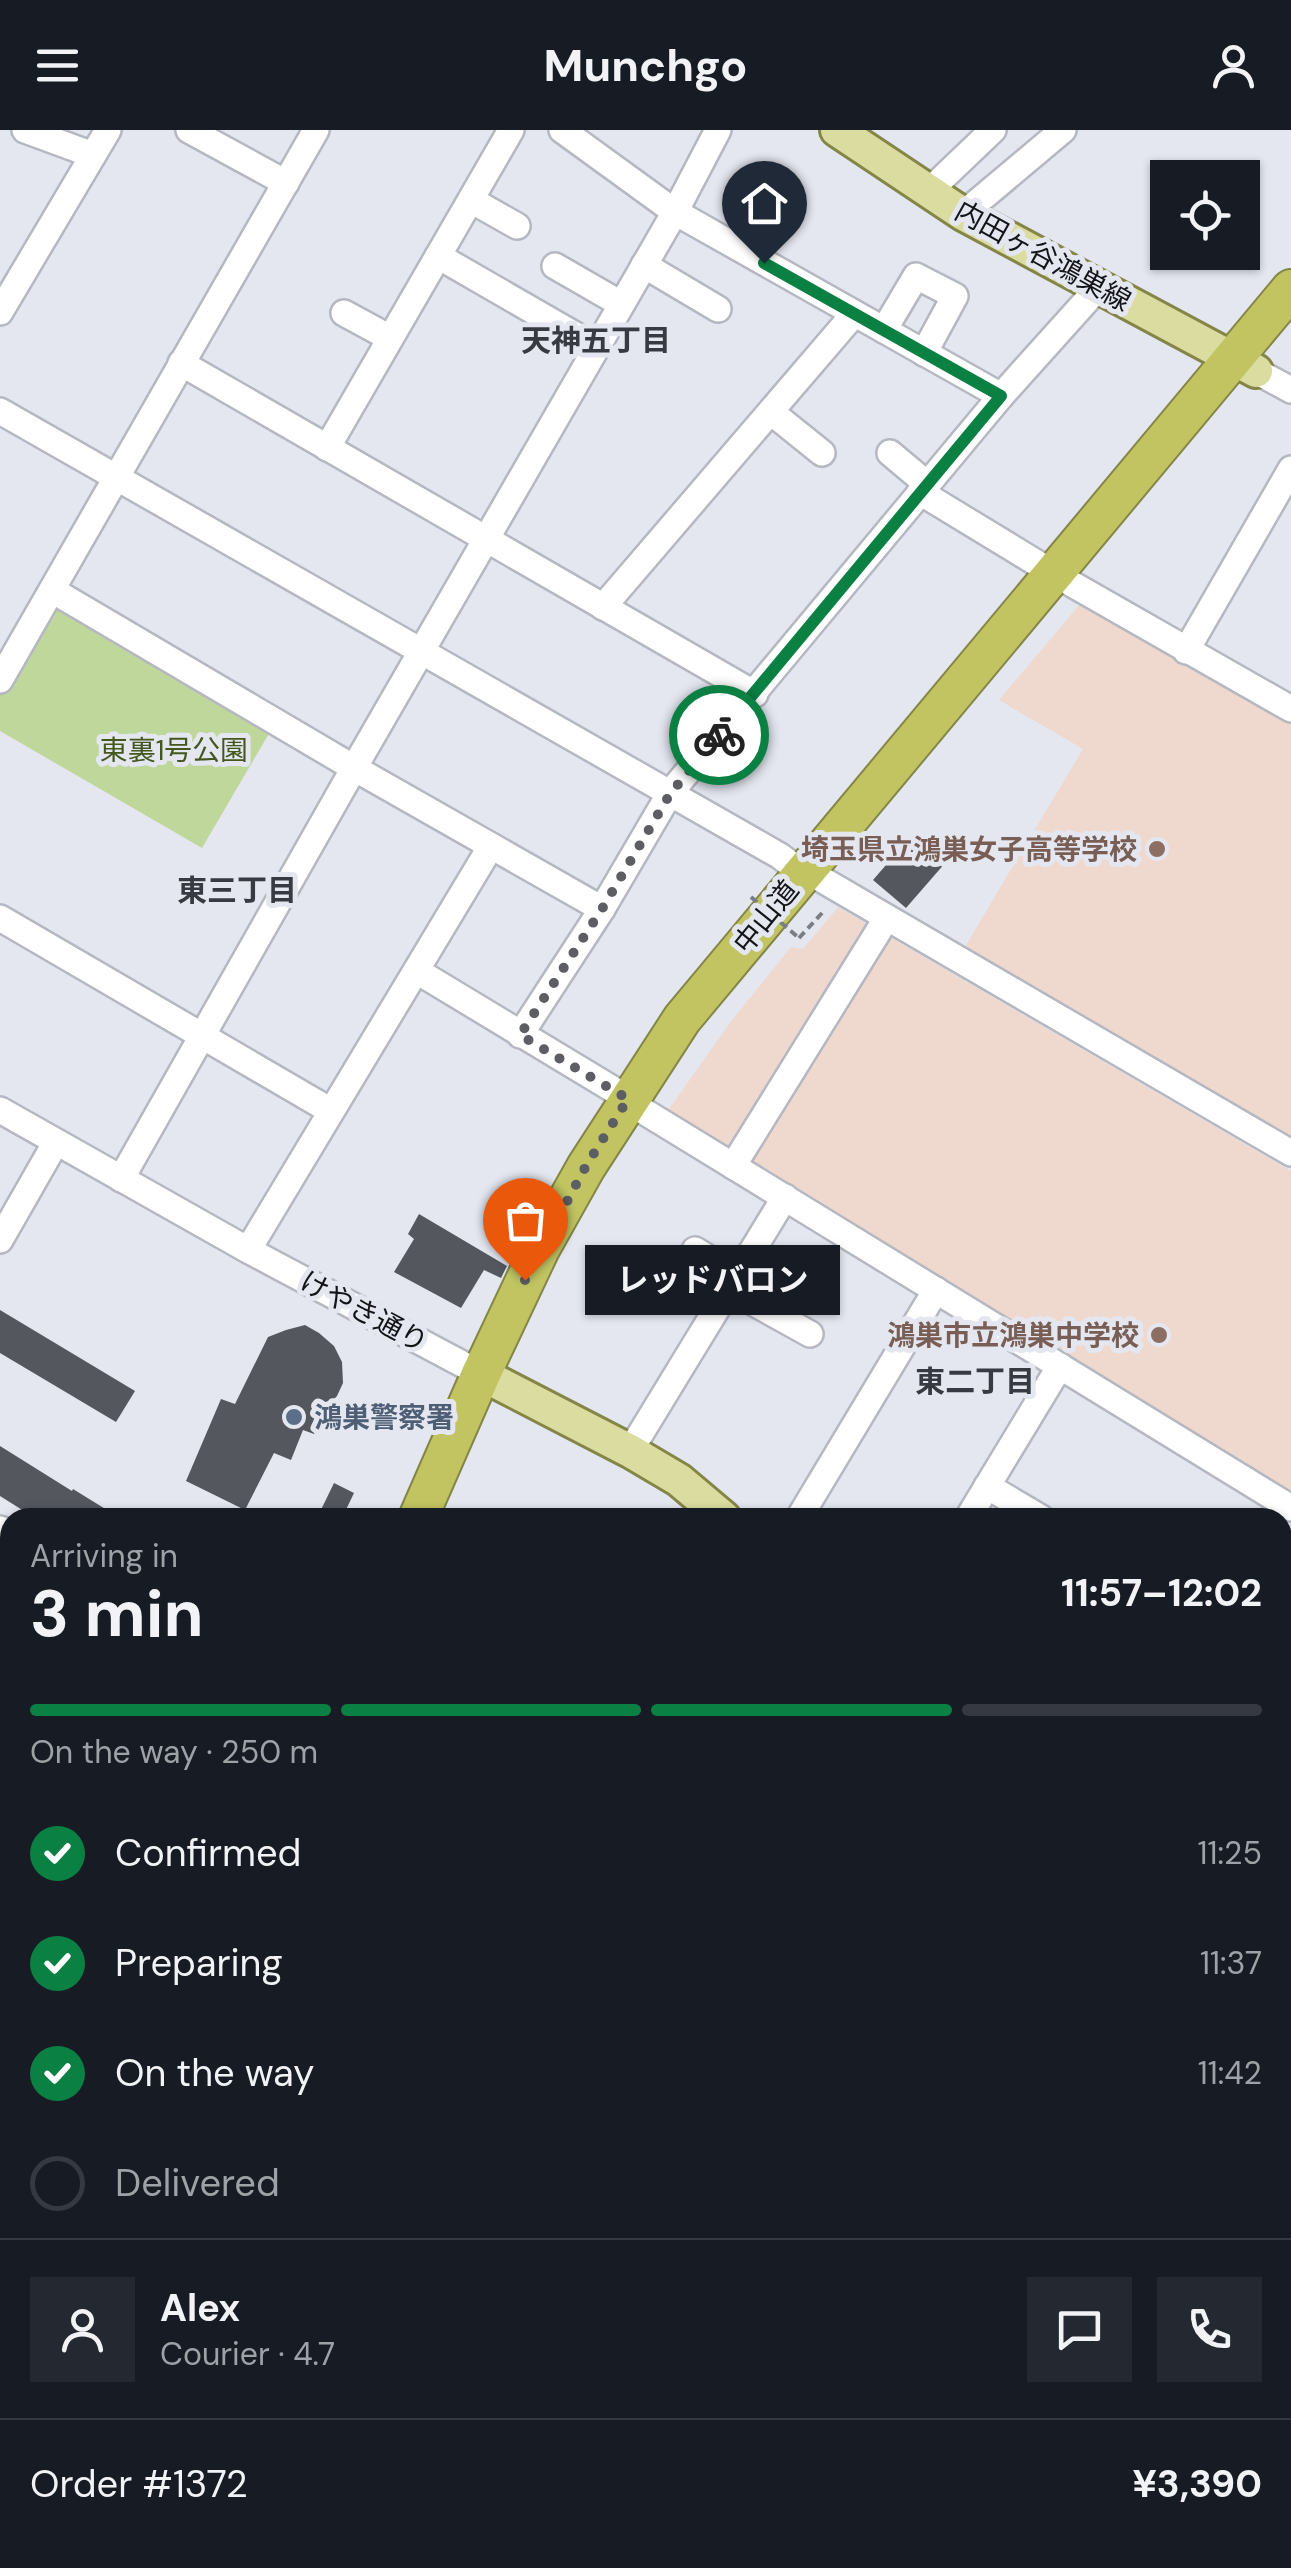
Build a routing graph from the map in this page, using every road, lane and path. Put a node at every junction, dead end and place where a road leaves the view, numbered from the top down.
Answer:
1 (25, 130) edge
2 (108, 130) edge
3 (189, 130) edge
4 (316, 130) edge
5 (511, 130) edge
6 (562, 130) edge
7 (718, 130) edge
8 (993, 130) edge
9 (1056, 132) edge
10 (856, 135) edge
11 (93, 156) junction
12 (286, 182) junction
13 (928, 192) junction
14 (471, 200) junction
15 (674, 212) junction
16 (964, 214) junction
17 (517, 226) dead end
18 (438, 256) junction
19 (644, 265) junction
20 (554, 266) dead end
21 (1098, 288) junction
22 (1291, 289) edge
23 (621, 304) junction
24 (718, 309) dead end
25 (0, 312) edge
26 (344, 313) dead end
27 (854, 314) junction
28 (1291, 329) edge
29 (884, 330) junction
30 (390, 338) junction
31 (596, 347) junction
32 (924, 353) junction
33 (181, 363) junction
34 (1245, 364) junction
35 (1291, 390) edge
36 (1001, 396) junction
37 (0, 411) edge
38 (771, 412) junction
39 (327, 448) junction
40 (822, 453) dead end
41 (890, 453) dead end
42 (1291, 469) edge
43 (116, 477) junction
44 (923, 488) junction
45 (484, 540) junction
46 (1062, 578) junction
47 (52, 590) junction
48 (603, 607) junction
49 (1186, 650) junction
50 (420, 651) junction
51 (0, 680) edge
52 (755, 694) junction
53 (1289, 702) edge
54 (354, 768) junction
55 (670, 794) junction
56 (492, 846) junction
57 (815, 888) junction
58 (752, 897) dead end
59 (602, 909) junction
60 (0, 918) edge
61 (886, 919) junction
62 (417, 972) junction
63 (520, 1035) junction
64 (202, 1036) junction
65 (637, 1105) junction
66 (0, 1110) edge
67 (332, 1110) junction
68 (56, 1142) junction
69 (1291, 1153) edge
70 (733, 1166) junction
71 (122, 1179) junction
72 (785, 1198) junction
73 (0, 1240) edge
74 (248, 1250) junction
75 (695, 1250) dead end
76 (733, 1282) junction
77 (936, 1290) junction
78 (810, 1334) dead end
79 (1060, 1366) junction
80 (491, 1379) junction
81 (630, 1451) junction
82 (987, 1486) junction
83 (423, 1508) edge
84 (444, 1508) edge
85 (712, 1508) edge
86 (805, 1508) edge
87 (974, 1508) edge
88 (1023, 1508) edge
89 (1291, 1508) edge

1 - 11 street
2 - 11 street
3 - 12 street
4 - 12 street
5 - 14 street
6 - 15 street
7 - 15 street
8 - 13 street
9 - 16 street
10 - 13 main road, 内田ヶ谷鴻巣線
11 - 25 street
12 - 33 street
13 - 16 main road, 内田ヶ谷鴻巣線
14 - 17 street
14 - 18 street
15 - 19 street
15 - 27 street
16 - 21 main road, 内田ヶ谷鴻巣線
18 - 30 street
18 - 31 street
19 - 23 street
19 - 24 street
20 - 23 street
21 - 34 main road, 内田ヶ谷鴻巣線
21 - 36 street
22 - 34 highway, 中山道
23 - 31 street
26 - 30 street
27 - 29 street
27 - 38 street
28 - 34 highway, 中山道
29 - 32 street
29 - 32 street
30 - 39 street
31 - 45 street
32 - 36 street
33 - 39 street
33 - 43 street
34 - 35 street
34 - 46 highway, 中山道
36 - 44 street
37 - 43 street
38 - 40 street
38 - 48 street
39 - 45 street
41 - 44 street
42 - 49 street
43 - 47 street
43 - 50 street
44 - 46 street
44 - 52 street
45 - 48 street
45 - 50 street
46 - 49 street
46 - 57 highway, 中山道
47 - 51 street
47 - 54 street
48 - 52 street
49 - 53 street
50 - 54 street
50 - 55 street
52 - 55 street
54 - 56 street
54 - 64 street
55 - 57 street
55 - 59 street
56 - 59 street
56 - 62 street
57 - 58 path, bridge
57 - 61 street
57 - 65 highway, 中山道
59 - 63 street
60 - 64 street
61 - 69 street
61 - 70 street
62 - 63 street
62 - 67 street
63 - 65 street
64 - 67 street
64 - 71 street
65 - 70 street
65 - 80 highway, 中山道
66 - 68 street, けやき通り
67 - 74 street
68 - 71 street, けやき通り
68 - 73 street
70 - 72 street
71 - 74 street, けやき通り
72 - 76 street
72 - 77 street
74 - 80 street, けやき通り
75 - 76 street
76 - 78 street
76 - 81 street
77 - 79 street
77 - 86 street
79 - 82 street
79 - 89 street
80 - 81 main road, けやき通り
80 - 83 highway, 中山道
80 - 84 highway, 中山道
81 - 85 main road, けやき通り
82 - 87 street
82 - 88 street

